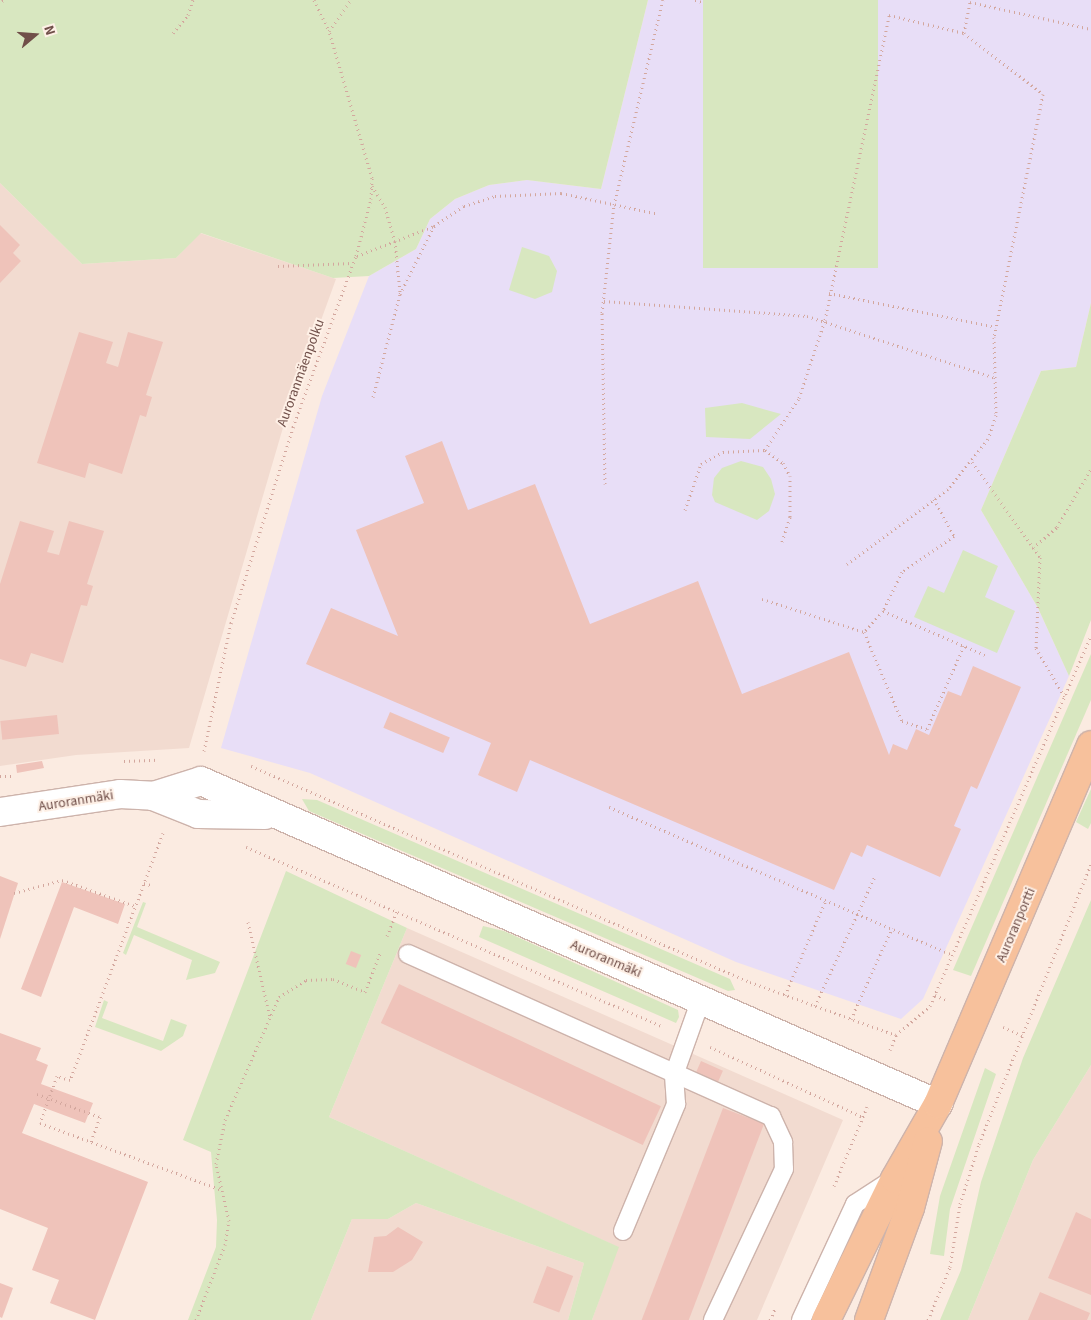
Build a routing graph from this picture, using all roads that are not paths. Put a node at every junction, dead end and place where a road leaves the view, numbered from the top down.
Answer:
1 (1091, 745) edge
2 (0, 812) edge
3 (408, 954) dead end
4 (700, 999) junction
5 (674, 1074) junction
6 (938, 1104) junction
7 (895, 1179) junction
8 (623, 1231) dead end
9 (714, 1320) edge
10 (800, 1320) edge
11 (826, 1320) edge
12 (869, 1320) edge

1 - 6 main road, Auroranportti
2 - 4 main road, Auroranmäki
3 - 5 lane
4 - 5 lane
4 - 6 main road, Auroranmäki
5 - 8 lane
5 - 9 lane
6 - 7 main road, Auroranportti
6 - 12 main road, Auroranportti
7 - 10 lane
7 - 11 main road, Auroranportti

